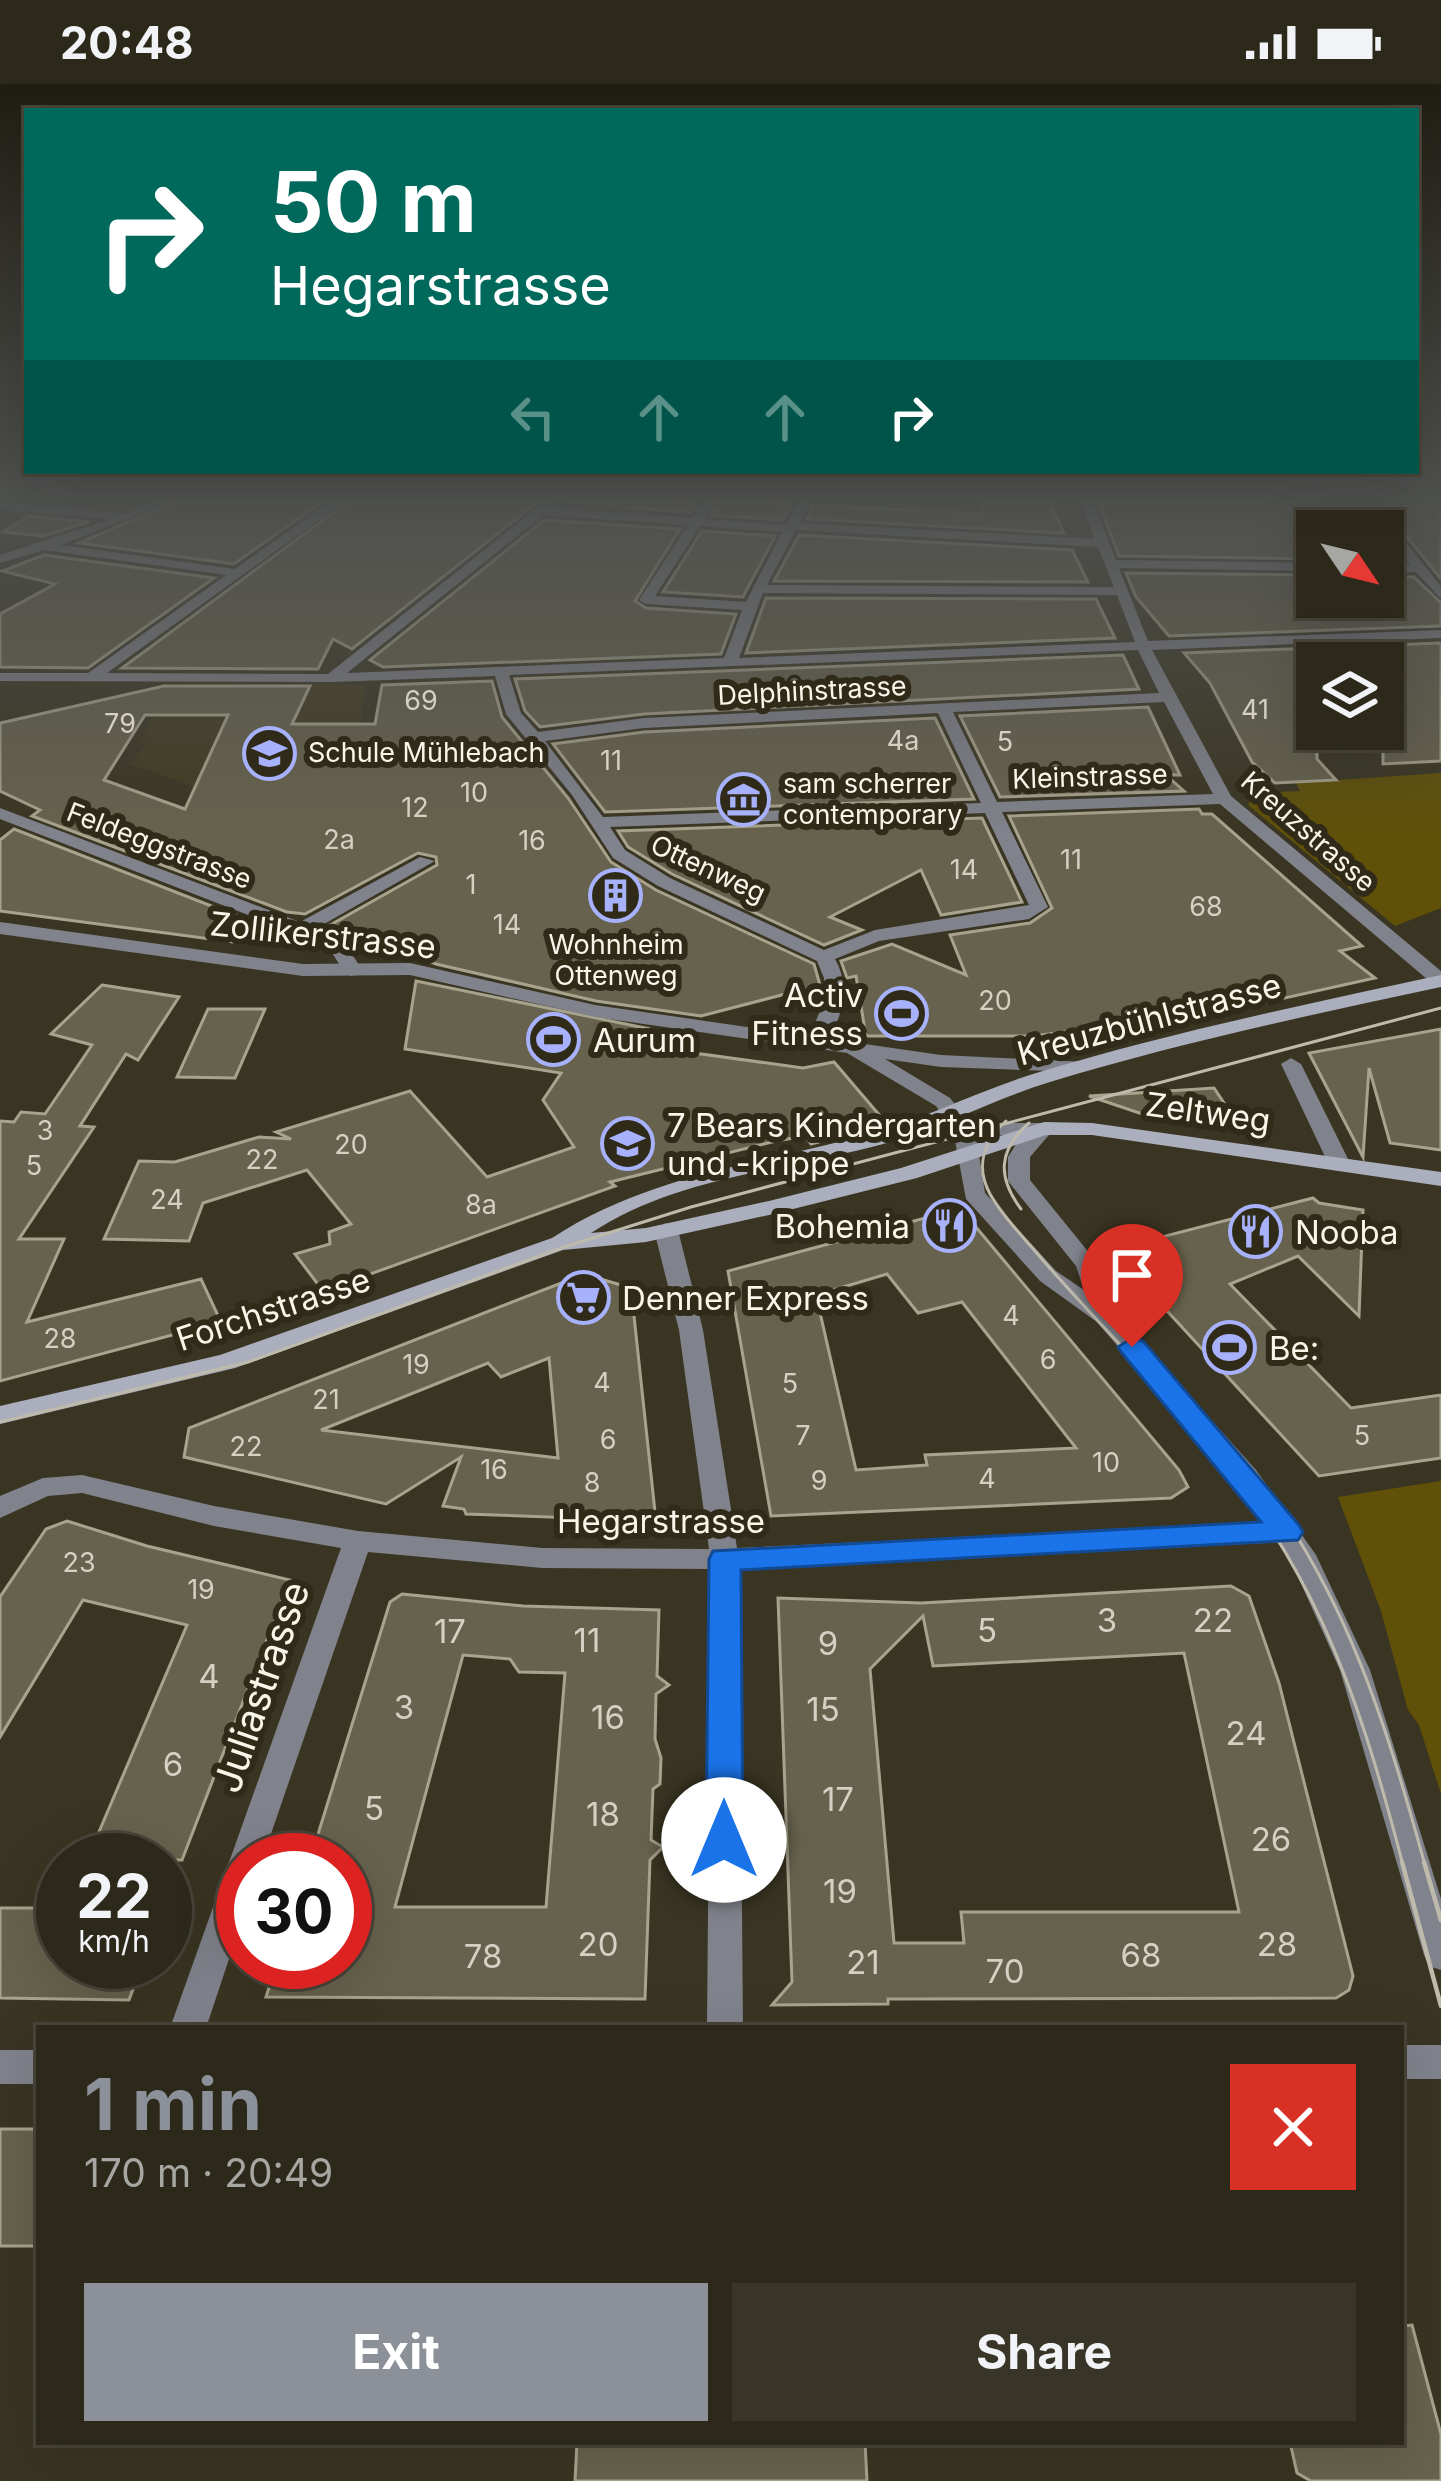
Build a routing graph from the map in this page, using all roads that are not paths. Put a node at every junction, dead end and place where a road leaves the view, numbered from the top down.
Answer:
1 (182, 613) edge
2 (414, 613) edge
3 (749, 613) edge
4 (1130, 613) edge
5 (1441, 634) edge
6 (1144, 647) junction
7 (732, 662) junction
8 (501, 672) junction
9 (0, 677) edge
10 (92, 677) junction
11 (332, 678) junction
12 (1167, 697) junction
13 (944, 709) junction
14 (531, 738) junction
15 (1224, 799) junction
16 (991, 807) junction
17 (0, 813) edge
18 (599, 822) junction
19 (426, 861) dead end
20 (0, 928) edge
21 (301, 930) junction
22 (824, 957) junction
23 (352, 970) junction
24 (1441, 981) edge
25 (818, 1042) junction
26 (852, 1048) junction
27 (1291, 1064) dead end
28 (1080, 1066) junction
29 (1044, 1128) junction
30 (961, 1133) junction
31 (880, 1138) joint
32 (1340, 1165) junction
33 (1441, 1179) edge
34 (666, 1230) junction
35 (560, 1243) junction
36 (1106, 1317) junction
37 (0, 1415) edge
38 (0, 1508) edge
39 (1287, 1532) junction
40 (358, 1541) junction
41 (725, 1559) junction
42 (255, 1833) edge
43 (216, 1946) edge
44 (1441, 1955) edge
45 (189, 2025) edge
46 (725, 2025) edge
47 (1404, 2062) edge
48 (1441, 2062) edge
49 (0, 2067) edge
50 (36, 2067) edge

1 - 10 street
2 - 11 street
3 - 7 street
4 - 6 street, Kreuzstrasse
5 - 6 street
6 - 7 street
6 - 12 street, Kreuzstrasse
7 - 8 street
8 - 11 street
8 - 14 street, Ottenweg
9 - 10 street
10 - 11 street
12 - 13 street, Delphinstrasse
12 - 15 street, Kreuzstrasse
13 - 14 street, Delphinstrasse
13 - 16 street
14 - 18 street, Ottenweg
15 - 16 street, Kleinstrasse
15 - 24 street, Kreuzstrasse
16 - 18 street, Kleinstrasse
16 - 22 street
17 - 21 street, Feldeggstrasse
18 - 22 street, Ottenweg
19 - 21 street
20 - 23 street, Zollikerstrasse
21 - 23 street, Feldeggstrasse
22 - 25 street
23 - 25 street, Zollikerstrasse
24 - 28 main road, Kreuzbühlstrasse
25 - 26 street, Zollikerstrasse
26 - 28 street, Zollikerstrasse
26 - 30 street, Zollikerstrasse
27 - 32 street
28 - 30 main road, Kreuzbühlstrasse
29 - 30 main road, Forchstrasse
29 - 32 main road, Zeltweg
29 - 36 street
30 - 31 main road, Kreuzbühlstrasse
30 - 34 main road, Forchstrasse
30 - 36 street
31 - 35 main road, Forchstrasse
32 - 33 main road, Zeltweg
34 - 35 main road, Forchstrasse
34 - 41 street
35 - 37 main road, Forchstrasse
36 - 39 street
38 - 40 street, Hegarstrasse
39 - 41 street, Hegarstrasse
39 - 44 street
40 - 41 street, Hegarstrasse
40 - 42 street, Juliastrasse
41 - 46 street
43 - 45 street, Juliastrasse
47 - 48 street
49 - 50 street

